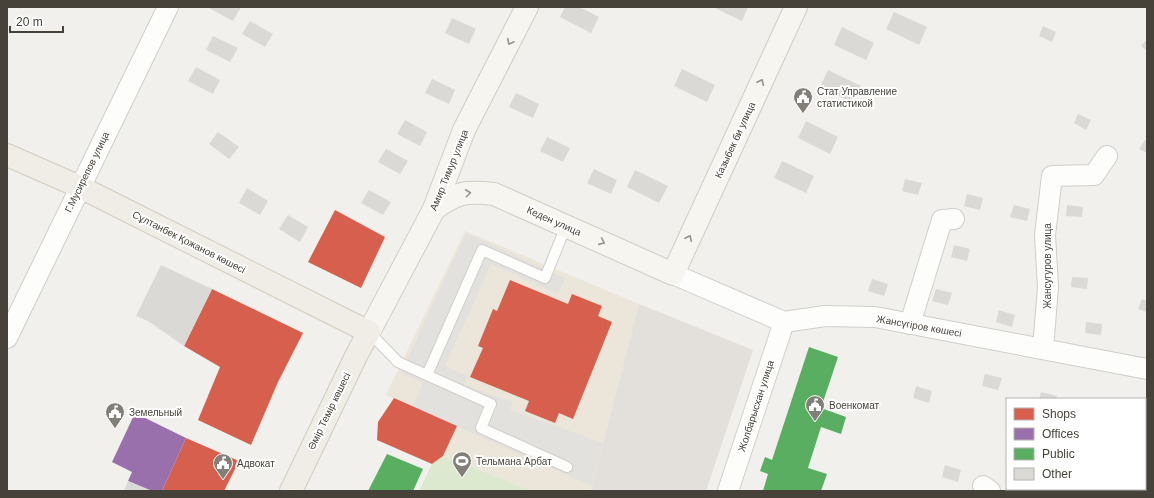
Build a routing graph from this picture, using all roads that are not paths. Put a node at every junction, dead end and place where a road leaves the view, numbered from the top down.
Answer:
1 (168, 7) edge
2 (527, 7) edge
3 (796, 7) edge
4 (7, 155) edge
5 (1107, 156) dead end
6 (80, 187) junction
7 (434, 209) junction
8 (954, 219) dead end
9 (566, 226) junction
10 (673, 274) junction
11 (784, 322) junction
12 (910, 324) junction
13 (369, 332) junction
14 (7, 338) edge
15 (1043, 349) junction
16 (1147, 369) edge
17 (427, 375) junction
18 (567, 467) dead end
19 (291, 491) edge
20 (728, 491) edge

1 - 6 street, Г.Мусирепов улица
2 -> 7 main road, Амир Тимур улица
10 -> 3 main road, Казыбек би улица
4 - 6 main road, Сұлтанбек Қожанов көшесі
5 - 15 street, Жансугуров улица
6 - 13 main road, Сұлтанбек Қожанов көшесі
6 - 14 street, Г.Мусирепов улица
7 -> 9 main road, Кеден улица
7 - 13 main road, Амир Тимур улица
8 - 12 street
9 -> 10 main road, Кеден улица
9 - 17 lane
10 - 11 street
11 - 12 street, Жансүгіров көшесі
11 - 20 street, Жолбарысхан улица
12 - 15 street, Жансүгіров көшесі
13 - 17 lane
13 - 19 main road, Әмір Темір көшесі
15 - 16 street, Жансүгіров көшесі
17 - 18 lane

